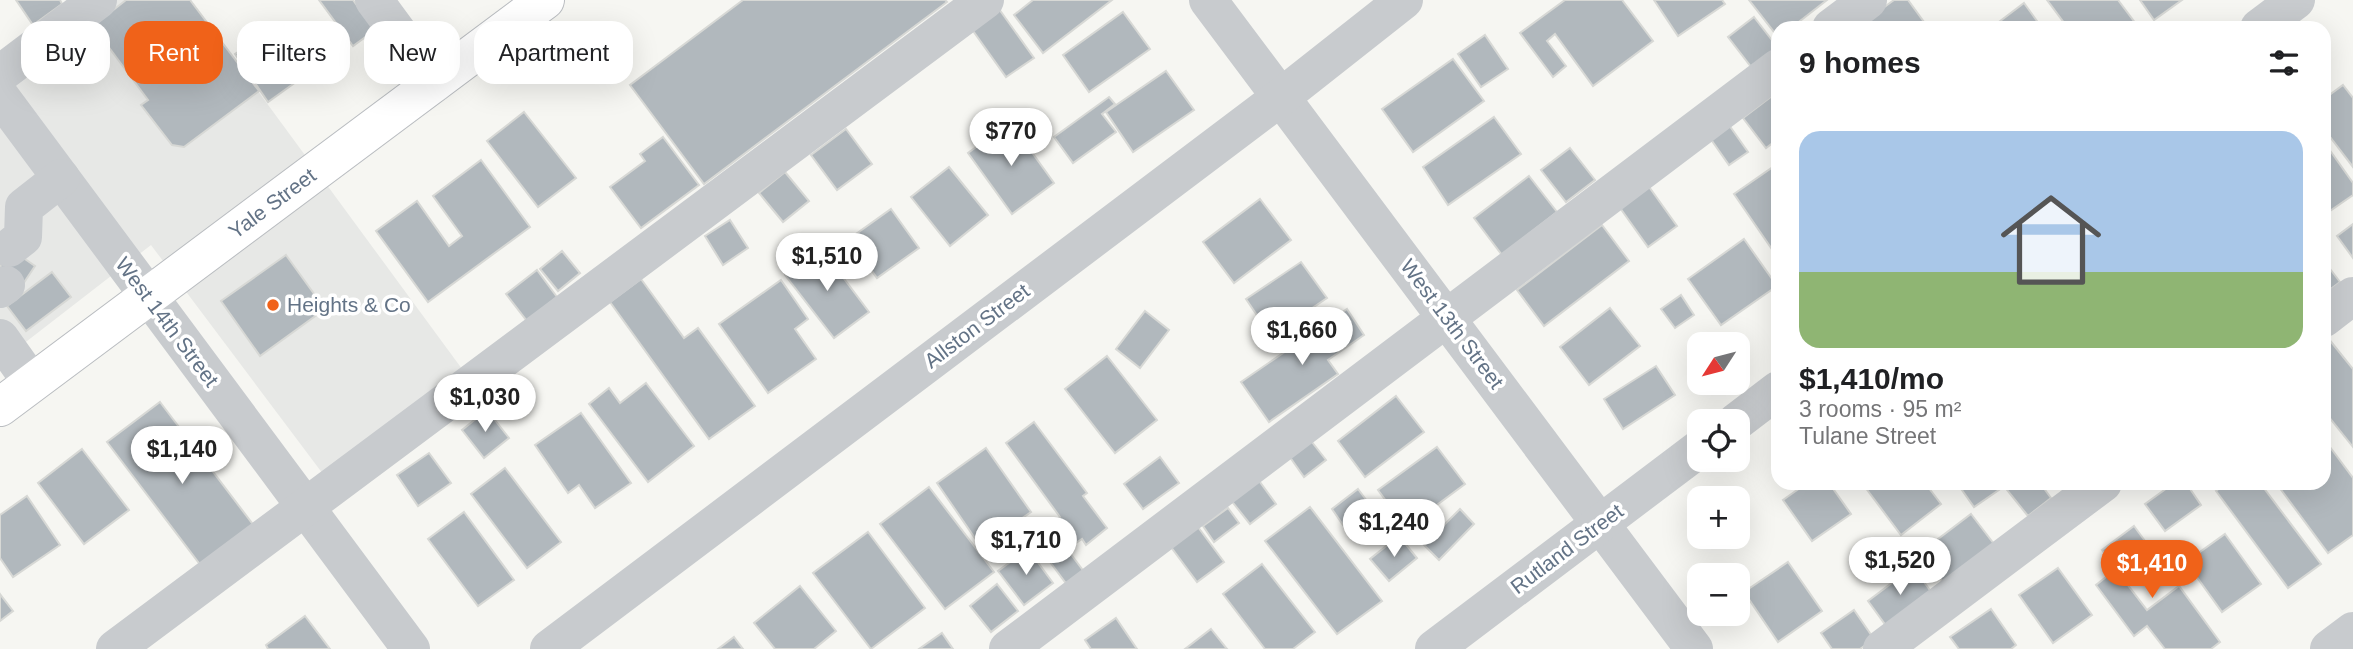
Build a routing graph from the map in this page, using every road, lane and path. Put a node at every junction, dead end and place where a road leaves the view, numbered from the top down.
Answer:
1 (98, 0) edge
2 (374, 0) edge
3 (545, 0) edge
4 (985, 0) edge
5 (1208, 0) edge
6 (1404, 0) edge
7 (1868, 0) edge
8 (2296, 0) edge
9 (390, 21) edge
10 (1840, 21) edge
11 (2268, 21) edge
12 (460, 65) edge
13 (1771, 73) edge
14 (0, 74) edge
15 (435, 84) edge
16 (0, 96) edge
17 (1281, 97) junction
18 (61, 178) junction
19 (12, 263) edge
20 (2353, 296) edge
21 (149, 298) junction
22 (2331, 313) edge
23 (1448, 318) junction
24 (0, 338) edge
25 (32, 383) junction
26 (1771, 395) edge
27 (0, 407) edge
28 (1750, 411) edge
29 (1687, 458) edge
30 (2094, 490) edge
31 (305, 507) junction
32 (1602, 523) junction
33 (2353, 631) edge
34 (115, 649) edge
35 (411, 649) edge
36 (549, 649) edge
37 (1009, 649) edge
38 (1434, 649) edge
39 (1695, 649) edge
40 (1882, 649) edge
41 (2329, 649) edge

1 - 14 street
2 - 9 street
3 - 12 main road, Yale Street
4 - 31 street
5 - 17 street, West 13th Street
6 - 17 street, Allston Street
7 - 10 street
8 - 11 street
13 - 23 street
15 - 21 main road, Yale Street
16 - 18 street, West 14th Street
17 - 23 street, West 13th Street
17 - 36 street, Allston Street
18 - 19 street
18 - 21 street, West 14th Street
20 - 22 street
21 - 25 main road, Yale Street
21 - 31 street, West 14th Street
23 - 32 street, West 13th Street
23 - 37 street
24 - 25 street
25 - 27 main road, Yale Street
26 - 28 street
29 - 32 street, Rutland Street
30 - 40 street
31 - 34 street
31 - 35 street, West 14th Street
32 - 38 street, Rutland Street
32 - 39 street, West 13th Street
33 - 41 street

